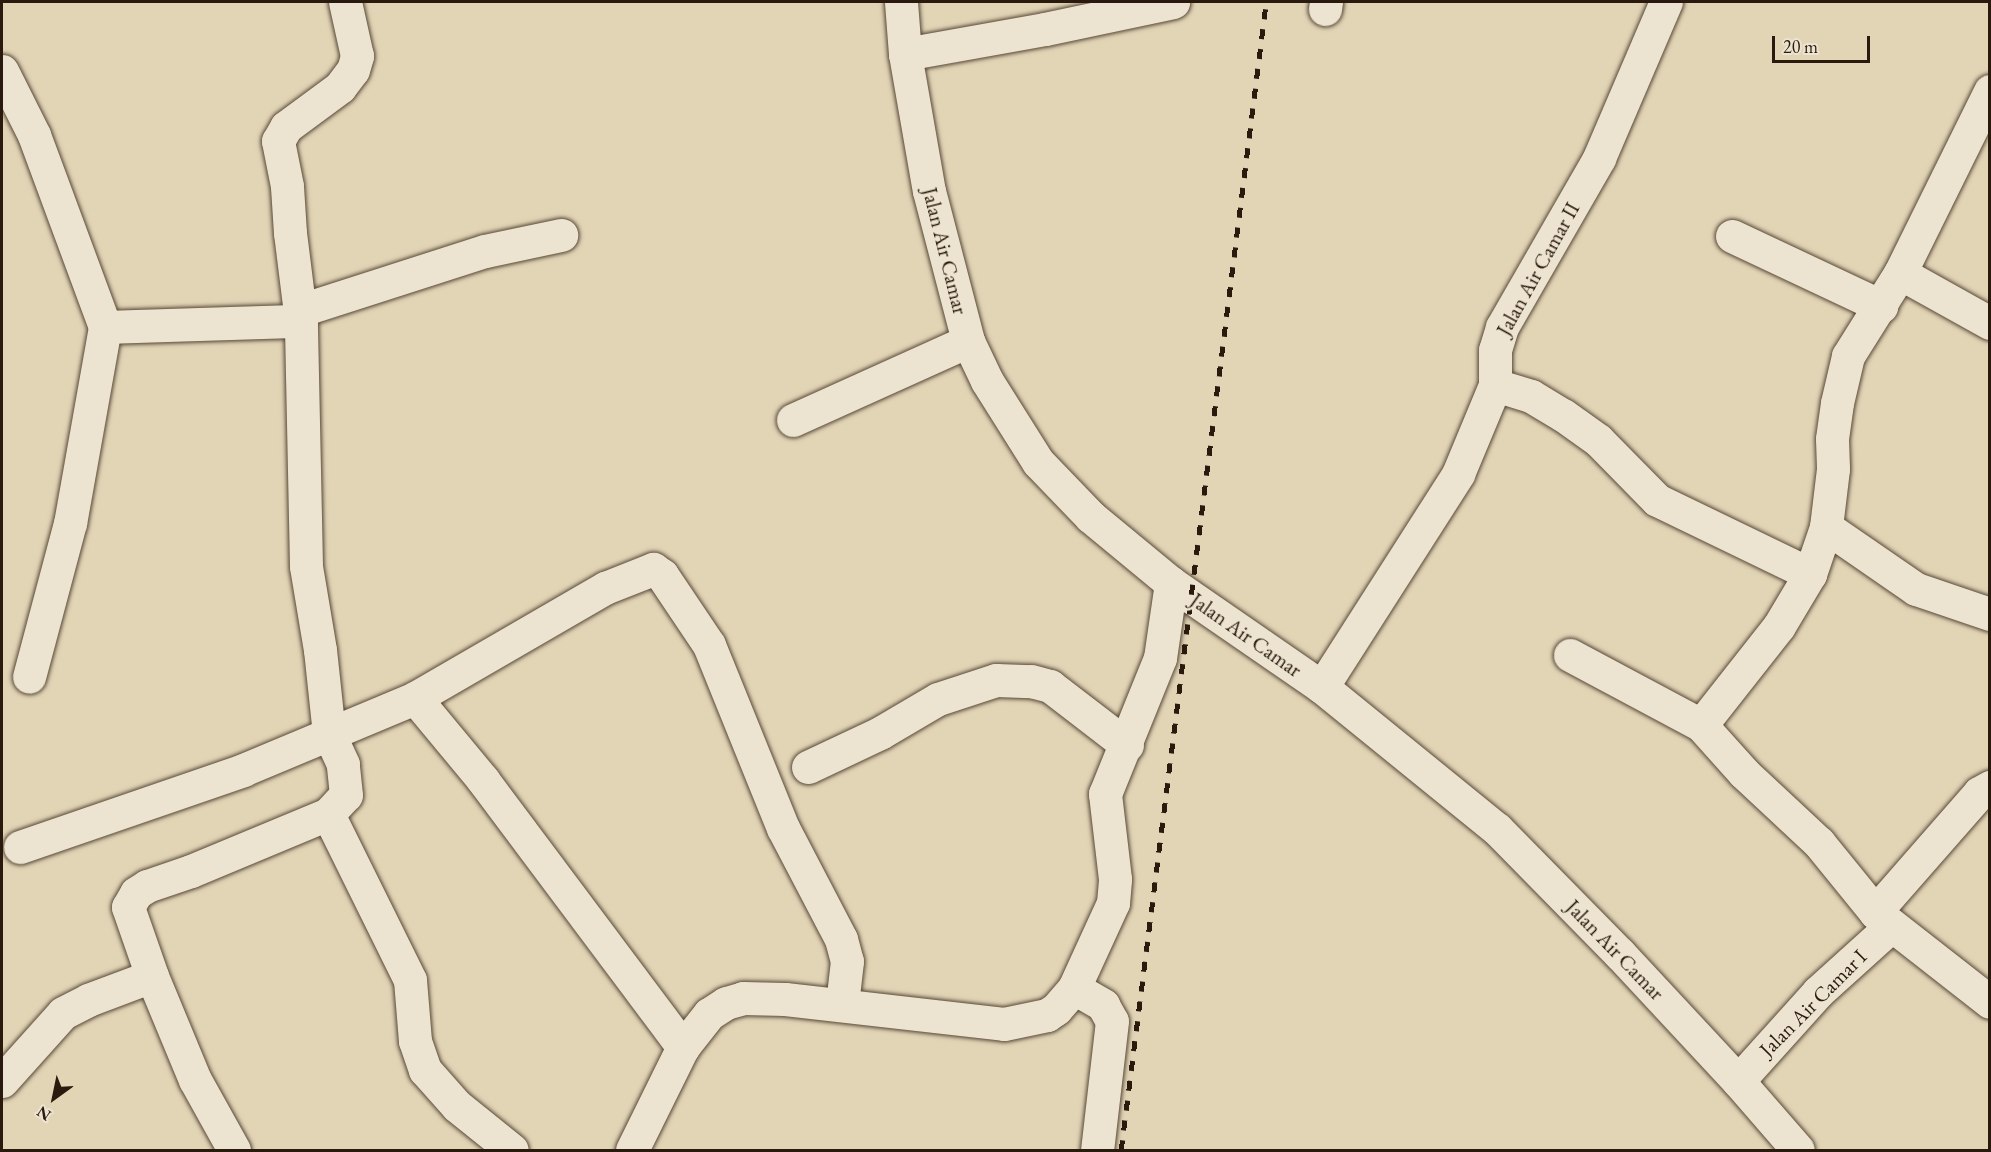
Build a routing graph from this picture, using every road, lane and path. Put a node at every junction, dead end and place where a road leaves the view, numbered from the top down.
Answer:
1 (345, 2) edge
2 (901, 2) edge
3 (1173, 2) edge
4 (1666, 2) edge
5 (905, 54) junction
6 (2, 71) edge
7 (1989, 91) edge
8 (561, 235) dead end
9 (1732, 236) dead end
10 (1900, 273) junction
11 (1881, 306) junction
12 (299, 316) junction
13 (1989, 323) edge
14 (105, 327) junction
15 (968, 341) junction
16 (1495, 385) junction
17 (793, 420) dead end
18 (1826, 527) junction
19 (1810, 574) junction
20 (1171, 583) junction
21 (1989, 614) edge
22 (1570, 655) dead end
23 (29, 677) dead end
24 (1322, 687) junction
25 (415, 698) junction
26 (1701, 725) junction
27 (329, 734) junction
28 (1127, 745) junction
29 (808, 767) dead end
30 (1989, 787) edge
31 (328, 814) junction
32 (20, 847) dead end
33 (1883, 920) junction
34 (152, 976) junction
35 (1074, 988) junction
36 (1989, 1002) edge
37 (842, 1004) junction
38 (683, 1047) junction
39 (2, 1081) edge
40 (1738, 1081) junction
41 (234, 1150) edge
42 (512, 1150) edge
43 (632, 1150) edge
44 (1097, 1150) edge
45 (1798, 1150) edge

1 - 12 street
2 - 5 street, Jalan Air Camar
3 - 5 street
4 - 16 street, Jalan Air Camar II
5 - 15 street, Jalan Air Camar
6 - 14 street
7 - 10 street
8 - 12 street
9 - 11 street
10 - 11 street
10 - 13 street
11 - 18 street
12 - 14 street
12 - 27 street
14 - 23 street
15 - 17 street
15 - 20 street, Jalan Air Camar
16 - 19 street
16 - 24 street, Jalan Air Camar II
18 - 19 street
18 - 21 street
19 - 26 street
20 - 24 street, Jalan Air Camar
20 - 28 street
22 - 26 street
24 - 40 street, Jalan Air Camar
25 - 27 street
25 - 37 street
25 - 38 street
26 - 33 street
27 - 31 street
27 - 32 street
28 - 29 street
28 - 35 street
30 - 33 street, Jalan Air Camar I
31 - 34 street
31 - 42 street
33 - 36 street
33 - 40 street, Jalan Air Camar I
34 - 39 street
34 - 41 street
35 - 37 street
35 - 44 street
37 - 38 street
38 - 43 street
40 - 45 street, Jalan Air Camar

